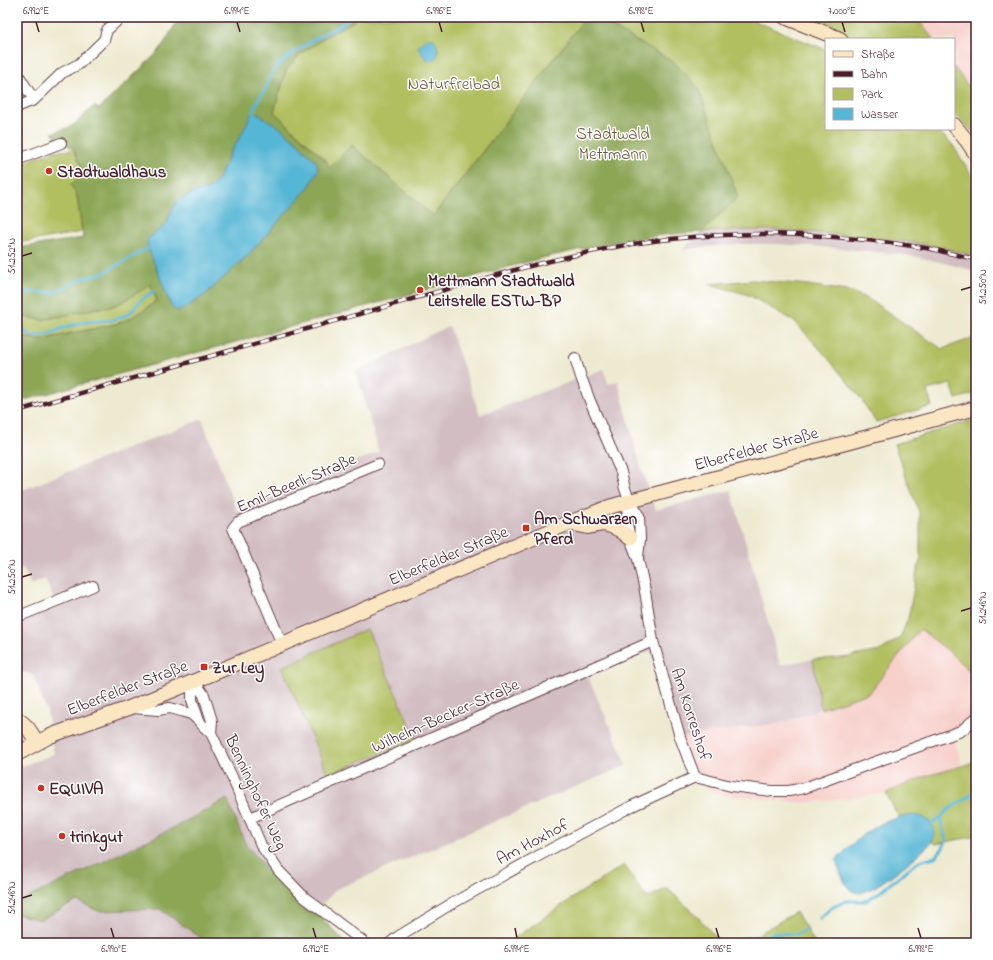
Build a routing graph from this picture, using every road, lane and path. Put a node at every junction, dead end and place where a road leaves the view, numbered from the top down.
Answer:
1 (121, 17) edge
2 (785, 17) edge
3 (838, 38) edge
4 (17, 72) edge
5 (34, 100) junction
6 (17, 107) edge
7 (955, 126) edge
8 (61, 143) dead end
9 (976, 154) edge
10 (17, 160) edge
11 (575, 358) dead end
12 (976, 408) edge
13 (378, 464) dead end
14 (630, 501) junction
15 (569, 523) junction
16 (630, 538) junction
17 (638, 558) junction
18 (93, 586) dead end
19 (17, 617) edge
20 (653, 642) junction
21 (282, 644) junction
22 (194, 681) junction
23 (129, 708) junction
24 (976, 718) edge
25 (17, 720) edge
26 (199, 720) junction
27 (211, 732) junction
28 (37, 743) junction
29 (18, 749) edge
30 (695, 777) junction
31 (250, 818) junction
32 (365, 943) edge
33 (390, 943) edge

1 - 5 street
2 - 3 main road
4 - 5 street
5 - 6 street
7 - 9 main road
8 - 10 street
11 - 14 street
12 - 14 main road, Elberfelder Straße
13 - 21 street, Emil-Beerli-Straße
14 - 15 main road, Elberfelder Straße
14 - 16 street, Am Korreshof
14 - 17 street, Am Korreshof
15 - 16 main road
15 - 21 main road, Elberfelder Straße
16 - 17 street, Am Korreshof
17 - 20 street, Am Korreshof
18 - 19 street
20 - 30 street, Am Korreshof
20 - 31 street, Wilhelm-Becker-Straße
21 - 22 main road, Elberfelder Straße
22 - 23 main road, Elberfelder Straße
22 - 26 street, Benninghofer Weg
22 - 27 street, Benninghofer Weg
23 - 26 street, Benninghofer Weg
23 - 28 main road, Elberfelder Straße
24 - 30 street, Am Korreshof
25 - 28 main road
26 - 27 street, Benninghofer Weg
27 - 31 street, Benninghofer Weg
28 - 29 main road, Elberfelder Straße
30 - 33 street, Am Hoxhof
31 - 32 street, Benninghofer Weg

